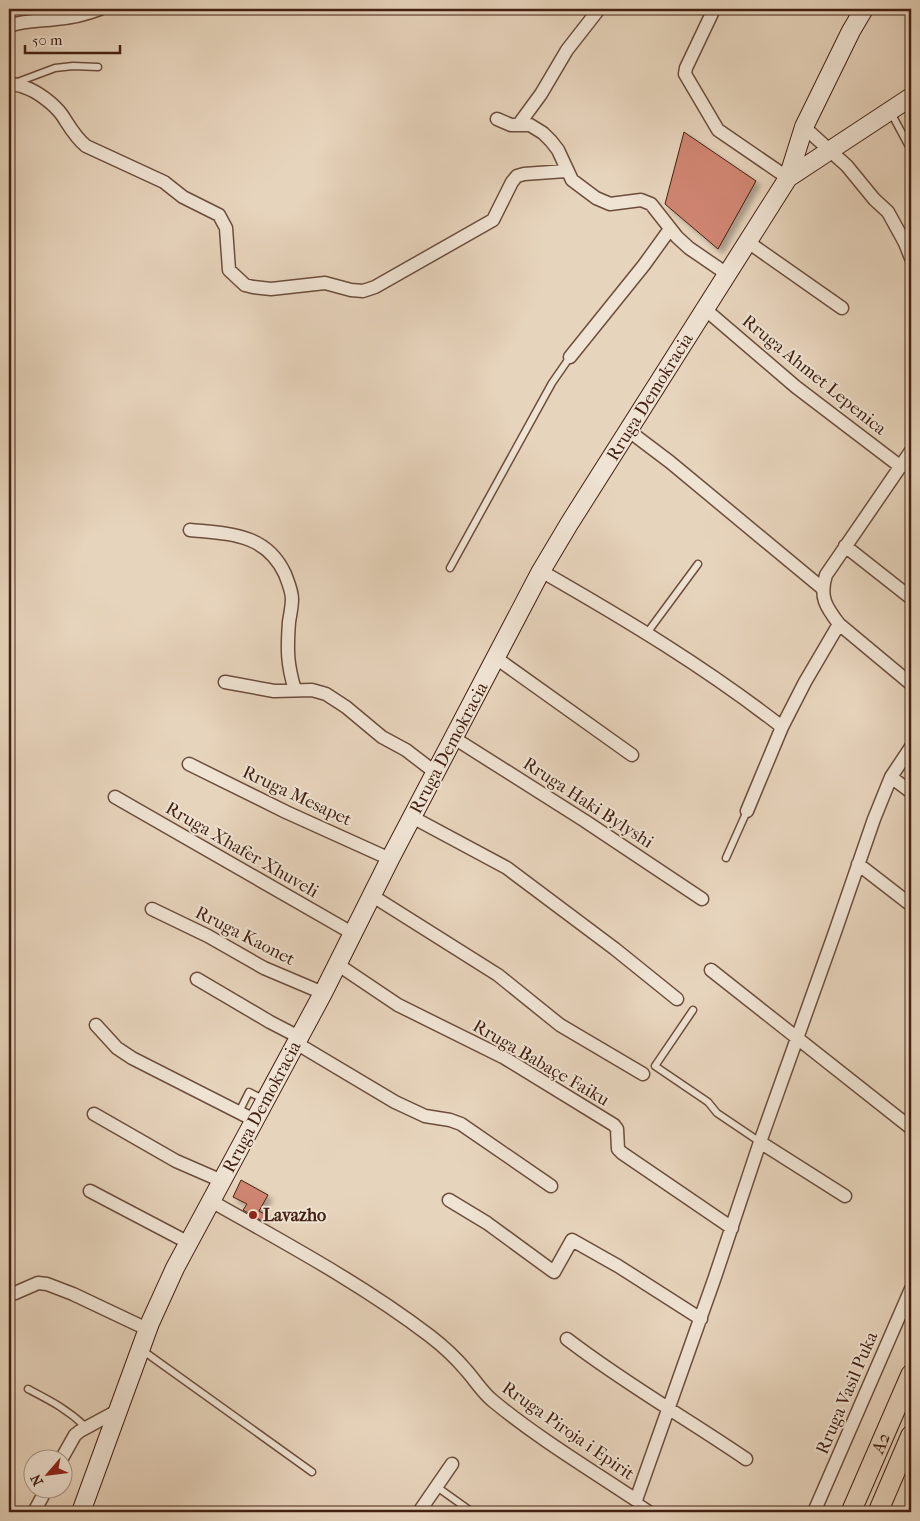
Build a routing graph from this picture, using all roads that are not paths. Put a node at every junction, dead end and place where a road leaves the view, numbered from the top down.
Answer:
1 (100, 9) edge
2 (599, 9) edge
3 (714, 9) edge
4 (856, 9) edge
5 (864, 9) edge
6 (9, 26) edge
7 (851, 31) junction
8 (98, 67) dead end
9 (10, 84) edge
10 (911, 98) edge
11 (890, 111) junction
12 (497, 119) dead end
13 (519, 124) junction
14 (804, 127) junction
15 (831, 150) junction
16 (911, 150) edge
17 (566, 171) junction
18 (788, 178) junction
19 (670, 229) junction
20 (748, 242) junction
21 (911, 258) edge
22 (727, 274) junction
23 (842, 308) dead end
24 (706, 310) junction
25 (570, 357) joint
26 (629, 431) junction
27 (907, 460) edge
28 (190, 530) dead end
29 (845, 546) junction
30 (698, 564) dead end
31 (450, 568) dead end
32 (541, 571) junction
33 (822, 588) junction
34 (911, 598) edge
35 (839, 624) junction
36 (647, 633) junction
37 (496, 658) junction
38 (225, 682) dead end
39 (911, 684) edge
40 (294, 690) junction
41 (782, 727) junction
42 (454, 738) junction
43 (911, 747) edge
44 (632, 755) dead end
45 (190, 764) dead end
46 (436, 773) junction
47 (891, 777) junction
48 (911, 792) edge
49 (115, 797) dead end
50 (747, 811) joint
51 (412, 817) junction
52 (726, 858) dead end
53 (390, 859) junction
54 (858, 864) junction
55 (371, 895) junction
56 (702, 899) dead end
57 (911, 905) edge
58 (152, 910) dead end
59 (352, 933) junction
60 (337, 964) junction
61 (711, 970) dead end
62 (198, 979) dead end
63 (322, 993) junction
64 (677, 1000) dead end
65 (693, 1010) dead end
66 (96, 1025) dead end
67 (797, 1037) junction
68 (298, 1040) junction
69 (643, 1074) dead end
70 (94, 1114) dead end
71 (246, 1116) junction
72 (911, 1128) edge
73 (760, 1142) junction
74 (222, 1180) junction
75 (551, 1186) dead end
76 (90, 1191) dead end
77 (845, 1196) dead end
78 (449, 1200) dead end
79 (211, 1201) junction
80 (732, 1228) junction
81 (189, 1243) junction
82 (911, 1289) edge
83 (15, 1293) dead end
84 (701, 1319) junction
85 (147, 1329) junction
86 (567, 1339) dead end
87 (140, 1348) junction
88 (911, 1374) edge
89 (28, 1389) dead end
90 (669, 1408) junction
91 (117, 1411) junction
92 (86, 1427) junction
93 (911, 1435) edge
94 (67, 1448) edge
95 (746, 1459) dead end
96 (452, 1464) dead end
97 (312, 1472) dead end
98 (437, 1487) junction
99 (42, 1498) edge
100 (636, 1500) junction
101 (34, 1512) edge
102 (81, 1512) edge
103 (420, 1512) edge
104 (472, 1512) edge
105 (654, 1512) edge
106 (814, 1512) edge
107 (851, 1512) edge
108 (878, 1512) edge

1 - 6 street
2 - 13 street
3 - 18 street
4 - 7 street
5 - 7 main road, Rruga Demokracia
7 - 14 main road, Rruga Demokracia
8 - 9 lane
9 - 17 street
10 - 11 main road
11 - 15 main road
11 - 16 lane
12 - 13 street
13 - 17 street
14 - 15 street
14 - 18 main road, Rruga Demokracia
15 - 18 main road
15 - 21 street
17 - 19 street
18 - 20 main road, Rruga Demokracia
19 - 22 street
19 - 25 street
20 - 22 main road, Rruga Demokracia
20 - 23 street
22 - 24 main road, Rruga Demokracia
24 - 26 main road, Rruga Demokracia
24 - 27 street, Rruga Ahmet Lepenica
25 - 31 lane
26 - 32 main road, Rruga Demokracia
26 - 33 street
27 - 29 street
28 - 40 street
29 - 33 street
29 - 34 street
30 - 36 lane
32 - 36 street
32 - 37 main road, Rruga Demokracia
33 - 35 street
35 - 39 street
35 - 41 street
36 - 41 street
37 - 42 main road, Rruga Demokracia
37 - 44 street
38 - 40 street
40 - 46 street
41 - 50 street
42 - 46 main road, Rruga Demokracia
42 - 56 street, Rruga Haki Bylyshi
43 - 47 street
45 - 53 street, Rruga Mesapet
46 - 51 main road, Rruga Demokracia
47 - 48 street
47 - 54 street
49 - 59 street, Rruga Xhafer Xhuveli
50 - 52 lane
51 - 53 main road, Rruga Demokracia
51 - 64 street
53 - 55 main road, Rruga Demokracia
54 - 57 street
54 - 67 street
55 - 59 main road, Rruga Demokracia
55 - 69 street
58 - 63 street, Rruga Kaonet
59 - 60 main road, Rruga Demokracia
60 - 63 main road, Rruga Demokracia
60 - 80 street, Rruga Babaçe Faiku
61 - 67 street
62 - 68 street
63 - 68 main road, Rruga Demokracia
65 - 73 lane
66 - 71 street
67 - 72 street
67 - 73 street
68 - 71 main road, Rruga Demokracia
68 - 75 street
70 - 74 street
71 - 74 main road, Rruga Demokracia
73 - 77 street
73 - 80 street
74 - 79 main road, Rruga Demokracia
76 - 81 street
78 - 84 street
79 - 81 main road, Rruga Demokracia
79 - 100 street, Rruga Piroja i Epirit
80 - 84 street
81 - 85 main road, Rruga Demokracia
82 - 106 street, Rruga Vasil Puka
83 - 85 street
84 - 90 street
85 - 87 main road, Rruga Demokracia
86 - 90 street
87 - 91 main road, Rruga Demokracia
87 - 97 lane
88 - 107 main road, A2
89 - 92 lane
90 - 95 street
90 - 100 street
91 - 92 street
91 - 102 main road, Rruga Demokracia
92 - 94 street
93 - 108 main road, A2
96 - 98 street
98 - 103 street
98 - 104 lane
99 - 101 street
100 - 105 lane

